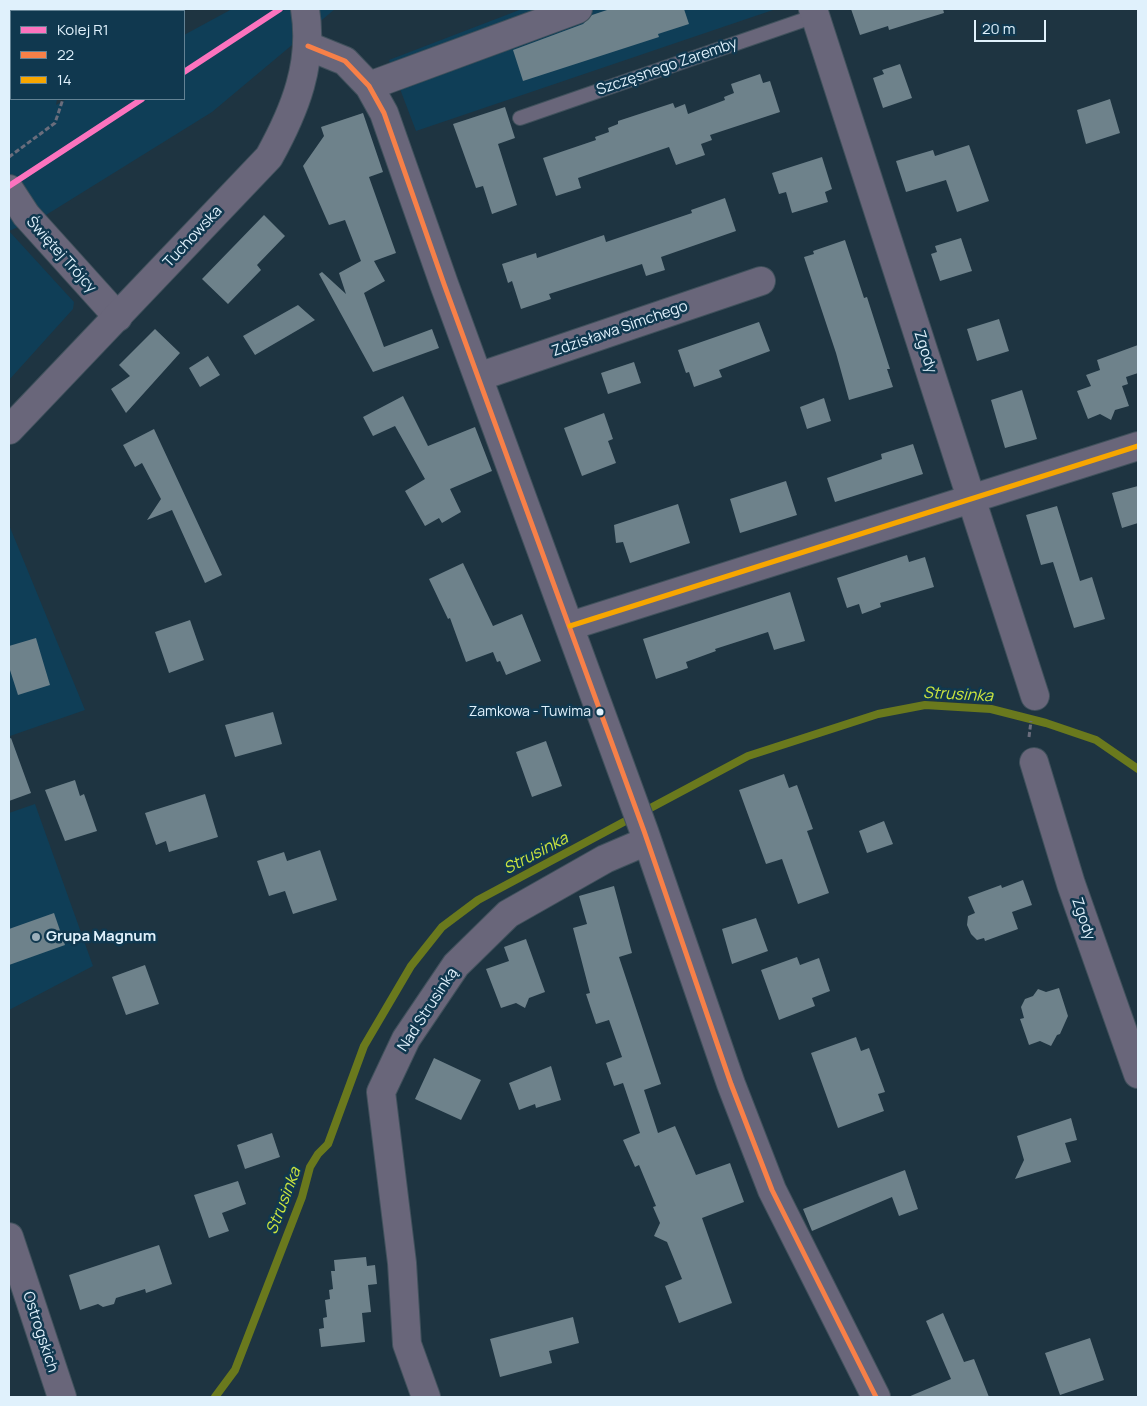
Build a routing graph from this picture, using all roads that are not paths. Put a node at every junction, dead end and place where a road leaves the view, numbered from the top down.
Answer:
1 (305, 9) edge
2 (578, 9) edge
3 (814, 12) edge
4 (308, 46) junction
5 (369, 86) junction
6 (520, 118) dead end
7 (9, 189) edge
8 (761, 281) dead end
9 (118, 317) junction
10 (478, 377) junction
11 (9, 430) edge
12 (1138, 446) edge
13 (973, 499) junction
14 (570, 626) junction
15 (1035, 696) dead end
16 (1034, 762) dead end
17 (646, 836) junction
18 (1138, 1074) edge
19 (9, 1237) edge
20 (62, 1397) edge
21 (426, 1397) edge
22 (876, 1397) edge

1 - 4 street, Tuchowska
2 - 5 street
3 - 6 lane, Szczęsnego Zaremby
3 - 13 street, Zgody
4 - 5 street
4 - 9 street, Tuchowska
5 - 10 street
7 - 9 street, Świętej Trójcy
8 - 10 street, Zdzisława Simchego
9 - 11 street, Tuchowska
10 - 14 street
12 - 13 street
13 - 14 street
13 - 15 street, Zgody
14 - 17 street
16 - 18 street, Zgody
17 - 21 street, Nad Strusinką
17 - 22 street
19 - 20 street, Ostrogskich

